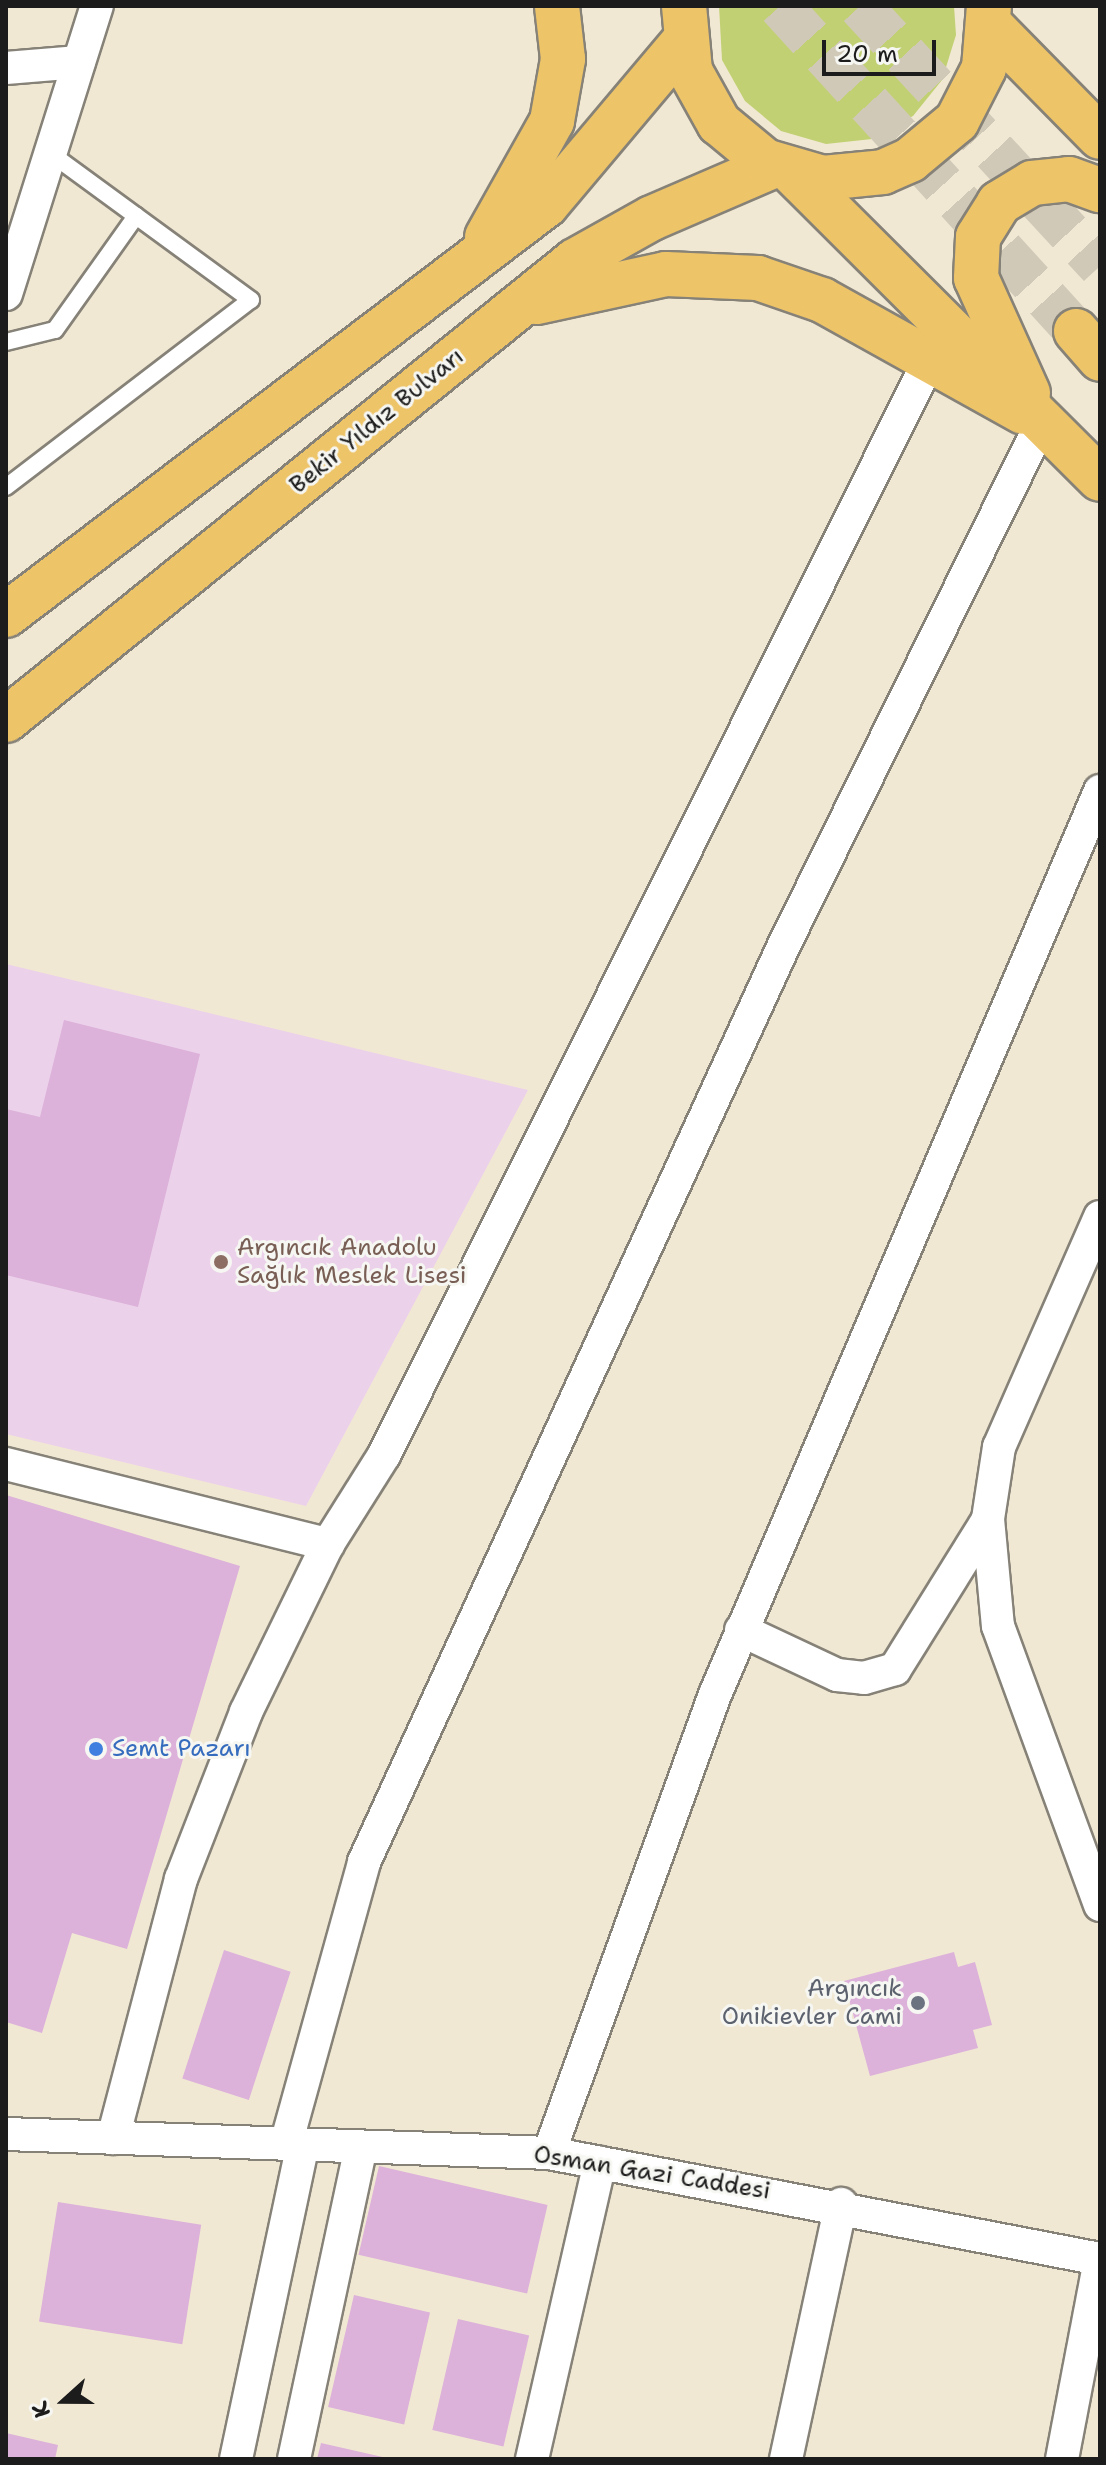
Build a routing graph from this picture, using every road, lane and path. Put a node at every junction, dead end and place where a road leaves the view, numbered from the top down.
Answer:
1 (97, 6) edge
2 (557, 6) edge
3 (990, 11) edge
4 (683, 16) edge
5 (79, 62) junction
6 (6, 68) edge
7 (1100, 137) edge
8 (50, 153) junction
9 (784, 169) junction
10 (1100, 190) edge
11 (136, 216) junction
12 (473, 259) junction
13 (6, 294) edge
14 (512, 311) junction
15 (6, 342) edge
16 (930, 359) junction
17 (1042, 422) junction
18 (1100, 479) edge
19 (6, 487) edge
20 (6, 615) edge
21 (6, 720) edge
22 (1100, 791) edge
23 (1100, 1217) edge
24 (6, 1464) edge
25 (988, 1519) junction
26 (328, 1544) junction
27 (741, 1630) junction
28 (1100, 1905) edge
29 (6, 2134) edge
30 (113, 2138) junction
31 (294, 2144) junction
32 (361, 2147) junction
33 (549, 2153) junction
34 (600, 2163) junction
35 (841, 2204) junction
36 (1100, 2259) edge
37 (236, 2459) edge
38 (294, 2459) edge
39 (532, 2459) edge
40 (786, 2459) edge
41 (1062, 2459) edge

1 - 5 street
2 - 12 main road
3 - 7 main road
3 - 9 main road
4 - 9 main road
4 - 12 main road
5 - 6 street
5 - 8 street
8 - 11 lane
8 - 13 street
9 - 14 main road, Bekir Yıldız Bulvarı
9 - 17 main road
10 - 17 main road
11 - 15 lane
11 - 19 lane
12 - 20 main road
14 - 16 main road
14 - 21 main road, Bekir Yıldız Bulvarı
16 - 17 main road
16 - 26 street
17 - 18 main road
17 - 31 street
22 - 27 street
23 - 25 street
24 - 26 street
25 - 27 street
25 - 28 street
26 - 30 street
27 - 33 street
29 - 30 street, Osman Gazi Caddesi
30 - 31 street, Osman Gazi Caddesi
31 - 32 street, Osman Gazi Caddesi
31 - 37 street
32 - 33 street, Osman Gazi Caddesi
32 - 38 street
33 - 34 street, Osman Gazi Caddesi
34 - 35 street, Osman Gazi Caddesi
34 - 39 street
35 - 36 street, Osman Gazi Caddesi
35 - 40 street
36 - 41 street

